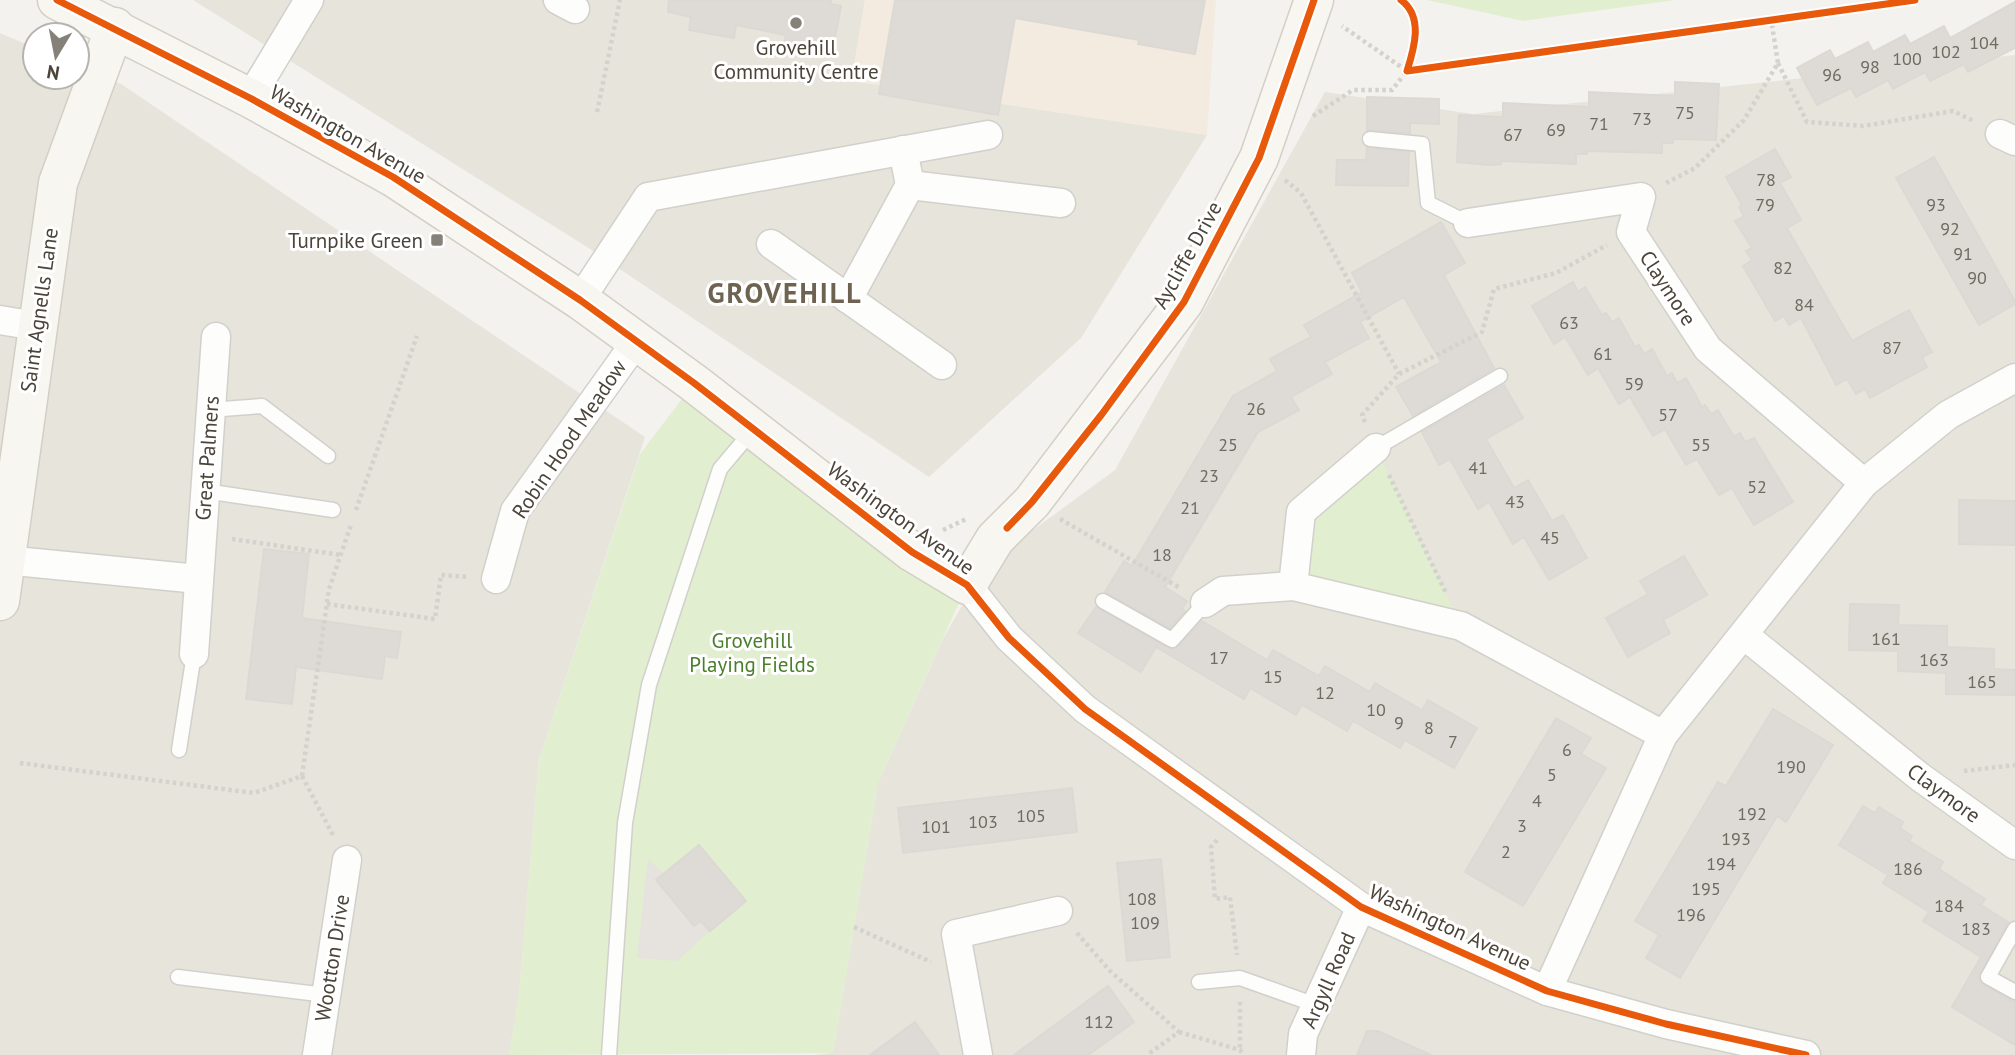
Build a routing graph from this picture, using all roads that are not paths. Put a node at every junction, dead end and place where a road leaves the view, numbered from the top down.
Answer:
1 (57, 0) edge
2 (309, 0) edge
3 (1328, 13) edge
4 (115, 27) junction
5 (250, 98) junction
6 (988, 135) dead end
7 (1370, 139) dead end
8 (902, 150) junction
9 (910, 185) junction
10 (1061, 203) dead end
11 (1468, 223) joint
12 (771, 244) dead end
13 (580, 299) junction
14 (849, 299) junction
15 (18, 323) edge
16 (216, 337) dead end
17 (636, 342) junction
18 (942, 365) dead end
19 (1500, 376) dead end
20 (2015, 378) edge
21 (209, 410) junction
22 (753, 430) junction
23 (1376, 448) joint
24 (328, 456) dead end
25 (1864, 483) junction
26 (205, 491) junction
27 (332, 510) dead end
28 (5, 560) junction
29 (198, 579) junction
30 (496, 579) road end
31 (967, 585) junction
32 (1293, 586) junction
33 (0, 601) edge
34 (1103, 601) dead end
35 (1205, 603) joint
36 (1744, 635) junction
37 (194, 654) joint
38 (1663, 735) junction
39 (179, 750) dead end
40 (2015, 845) edge
41 (347, 860) road end
42 (1361, 907) junction
43 (1058, 911) road end
44 (2015, 929) edge
45 (178, 977) dead end
46 (1199, 982) dead end
47 (1547, 991) junction
48 (2015, 992) edge
49 (326, 995) junction
50 (1316, 1005) junction
51 (317, 1055) edge
52 (609, 1055) edge
53 (978, 1055) edge
54 (1301, 1055) edge
55 (1806, 1055) edge

1 - 4 street, Washington Avenue
2 - 5 street
3 - 31 street, Aycliffe Drive
4 - 5 street, Washington Avenue
4 - 15 street, Saint Agnells Lane
5 - 13 street, Washington Avenue
6 - 8 street
7 - 11 lane
8 - 9 street
8 - 13 street
9 - 10 street
9 - 14 street
11 - 25 street, Claymore
12 - 14 street
13 - 17 street, Washington Avenue
14 - 18 street
15 - 28 street, Saint Agnells Lane
16 - 21 street, Great Palmers
17 - 22 street, Washington Avenue
17 - 30 street, Robin Hood Meadow
19 - 23 lane
20 - 25 street
21 - 24 lane
21 - 26 street, Great Palmers
22 - 31 street, Washington Avenue
22 - 52 lane
23 - 32 street
25 - 36 street
26 - 27 lane
26 - 29 street, Great Palmers
28 - 29 street
28 - 33 street, Saint Agnells Lane
29 - 37 street, Great Palmers
31 - 42 street, Washington Avenue
32 - 35 street
32 - 38 street
34 - 35 lane
36 - 38 street
36 - 40 street, Claymore
37 - 39 lane
38 - 47 street
41 - 49 street, Wootton Drive
42 - 47 street, Washington Avenue
42 - 50 street, Argyll Road
43 - 53 street
44 - 48 lane
45 - 49 lane
46 - 50 lane
47 - 55 street, Washington Avenue
49 - 51 street, Wootton Drive
50 - 54 street, Argyll Road

